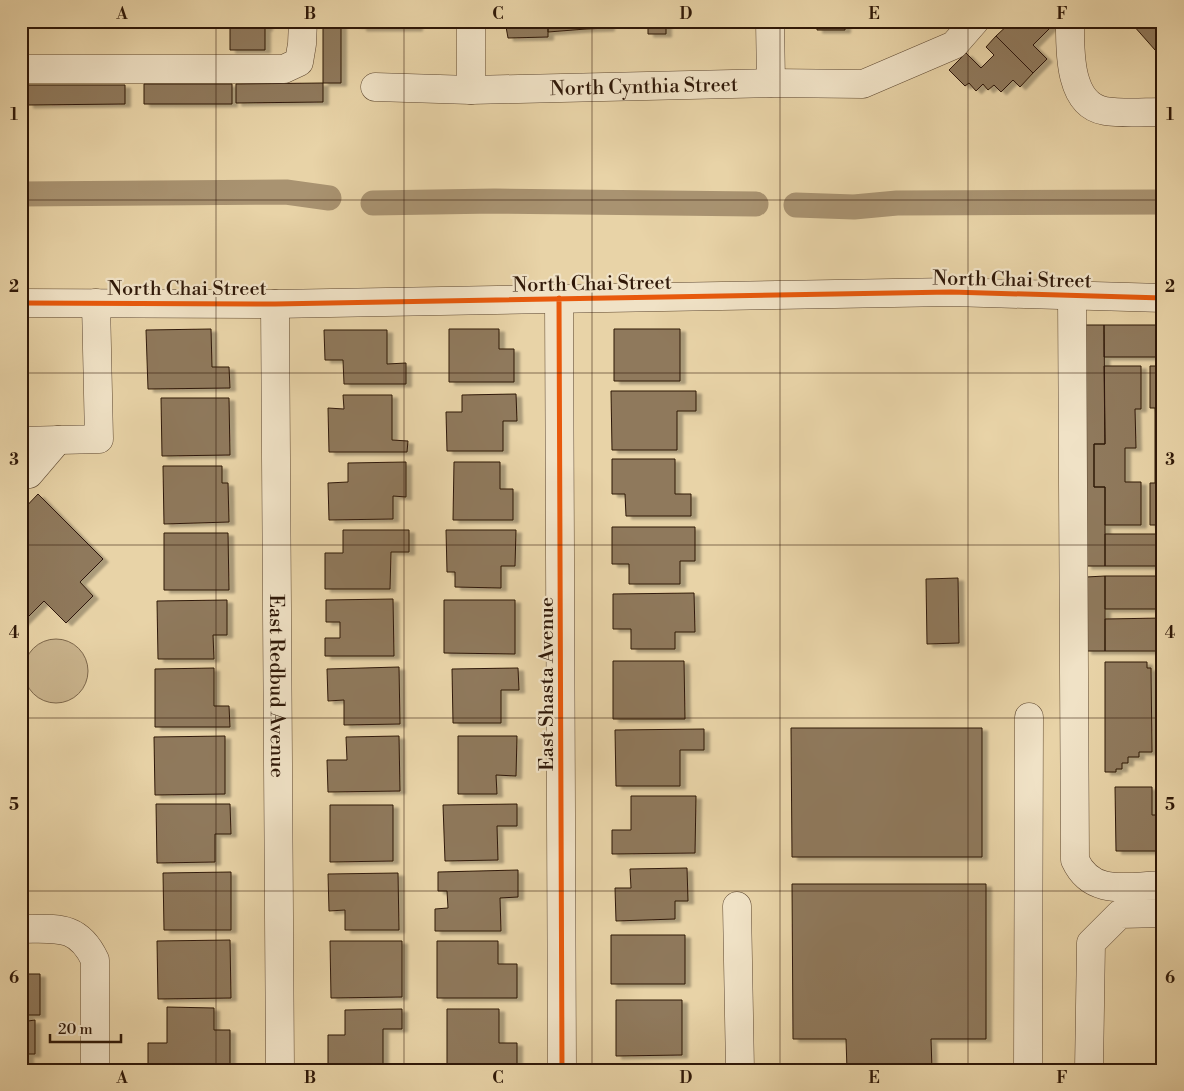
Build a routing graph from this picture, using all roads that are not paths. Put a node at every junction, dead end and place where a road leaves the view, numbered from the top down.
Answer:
1 (303, 21) edge
2 (470, 21) edge
3 (770, 21) edge
4 (975, 21) edge
5 (1070, 21) edge
6 (21, 69) edge
7 (771, 83) junction
8 (376, 87) dead end
9 (471, 90) junction
10 (1163, 112) edge
11 (1072, 295) junction
12 (559, 298) junction
13 (1163, 298) edge
14 (21, 303) edge
15 (96, 303) junction
16 (275, 304) junction
17 (58, 440) junction
18 (21, 441) edge
19 (21, 475) edge
20 (1029, 717) dead end
21 (1163, 885) edge
22 (737, 906) dead end
23 (1163, 913) edge
24 (21, 929) edge
25 (96, 1070) edge
26 (280, 1070) edge
27 (562, 1070) edge
28 (740, 1070) edge
29 (1028, 1070) edge
30 (1089, 1070) edge

1 - 6 street
2 - 9 street
3 - 7 street
4 - 7 street, North Cynthia Street
5 - 10 street
7 - 9 street, North Cynthia Street
8 - 9 street, North Cynthia Street
11 - 12 street, North Chai Street
11 - 13 street, North Chai Street
11 - 21 street
12 - 16 street, North Chai Street
12 - 27 street, East Shasta Avenue
14 - 15 street, North Chai Street
15 - 16 street, North Chai Street
15 - 17 street
16 - 26 street, East Redbud Avenue
17 - 18 street
17 - 19 street
20 - 29 street
22 - 28 street
23 - 30 street
24 - 25 street

